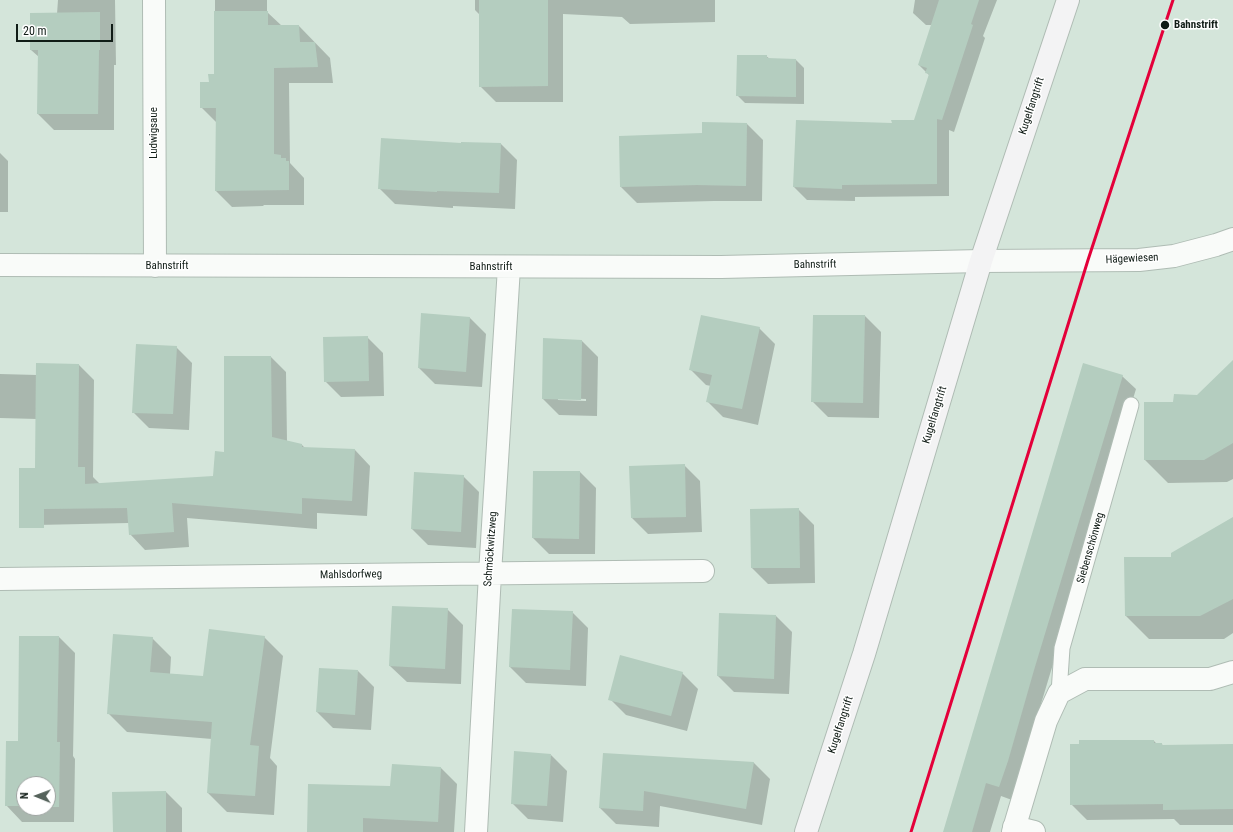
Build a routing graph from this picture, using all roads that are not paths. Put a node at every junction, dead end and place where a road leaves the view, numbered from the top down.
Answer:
1 (154, 0) edge
2 (1068, 0) edge
3 (1233, 239) edge
4 (981, 261) junction
5 (0, 265) edge
6 (155, 266) junction
7 (510, 267) junction
8 (1131, 405) dead end
9 (703, 571) dead end
10 (490, 574) junction
11 (0, 579) edge
12 (1233, 672) edge
13 (1059, 693) junction
14 (1020, 830) edge
15 (476, 832) edge
16 (806, 832) edge

1 - 6 street, Ludwigsaue
2 - 4 street, Kugelfangtrift
3 - 4 street, Hägewiesen
4 - 7 street, Bahnstrift
4 - 16 street, Kugelfangtrift
5 - 6 street, Bahnstrift
6 - 7 street, Bahnstrift
7 - 10 street, Schmöckwitzweg
8 - 13 lane, Siebenschönweg
9 - 10 street, Mahlsdorfweg
10 - 11 street, Mahlsdorfweg
10 - 15 street, Schmöckwitzweg
12 - 13 street
13 - 14 street, Siebenschönweg

